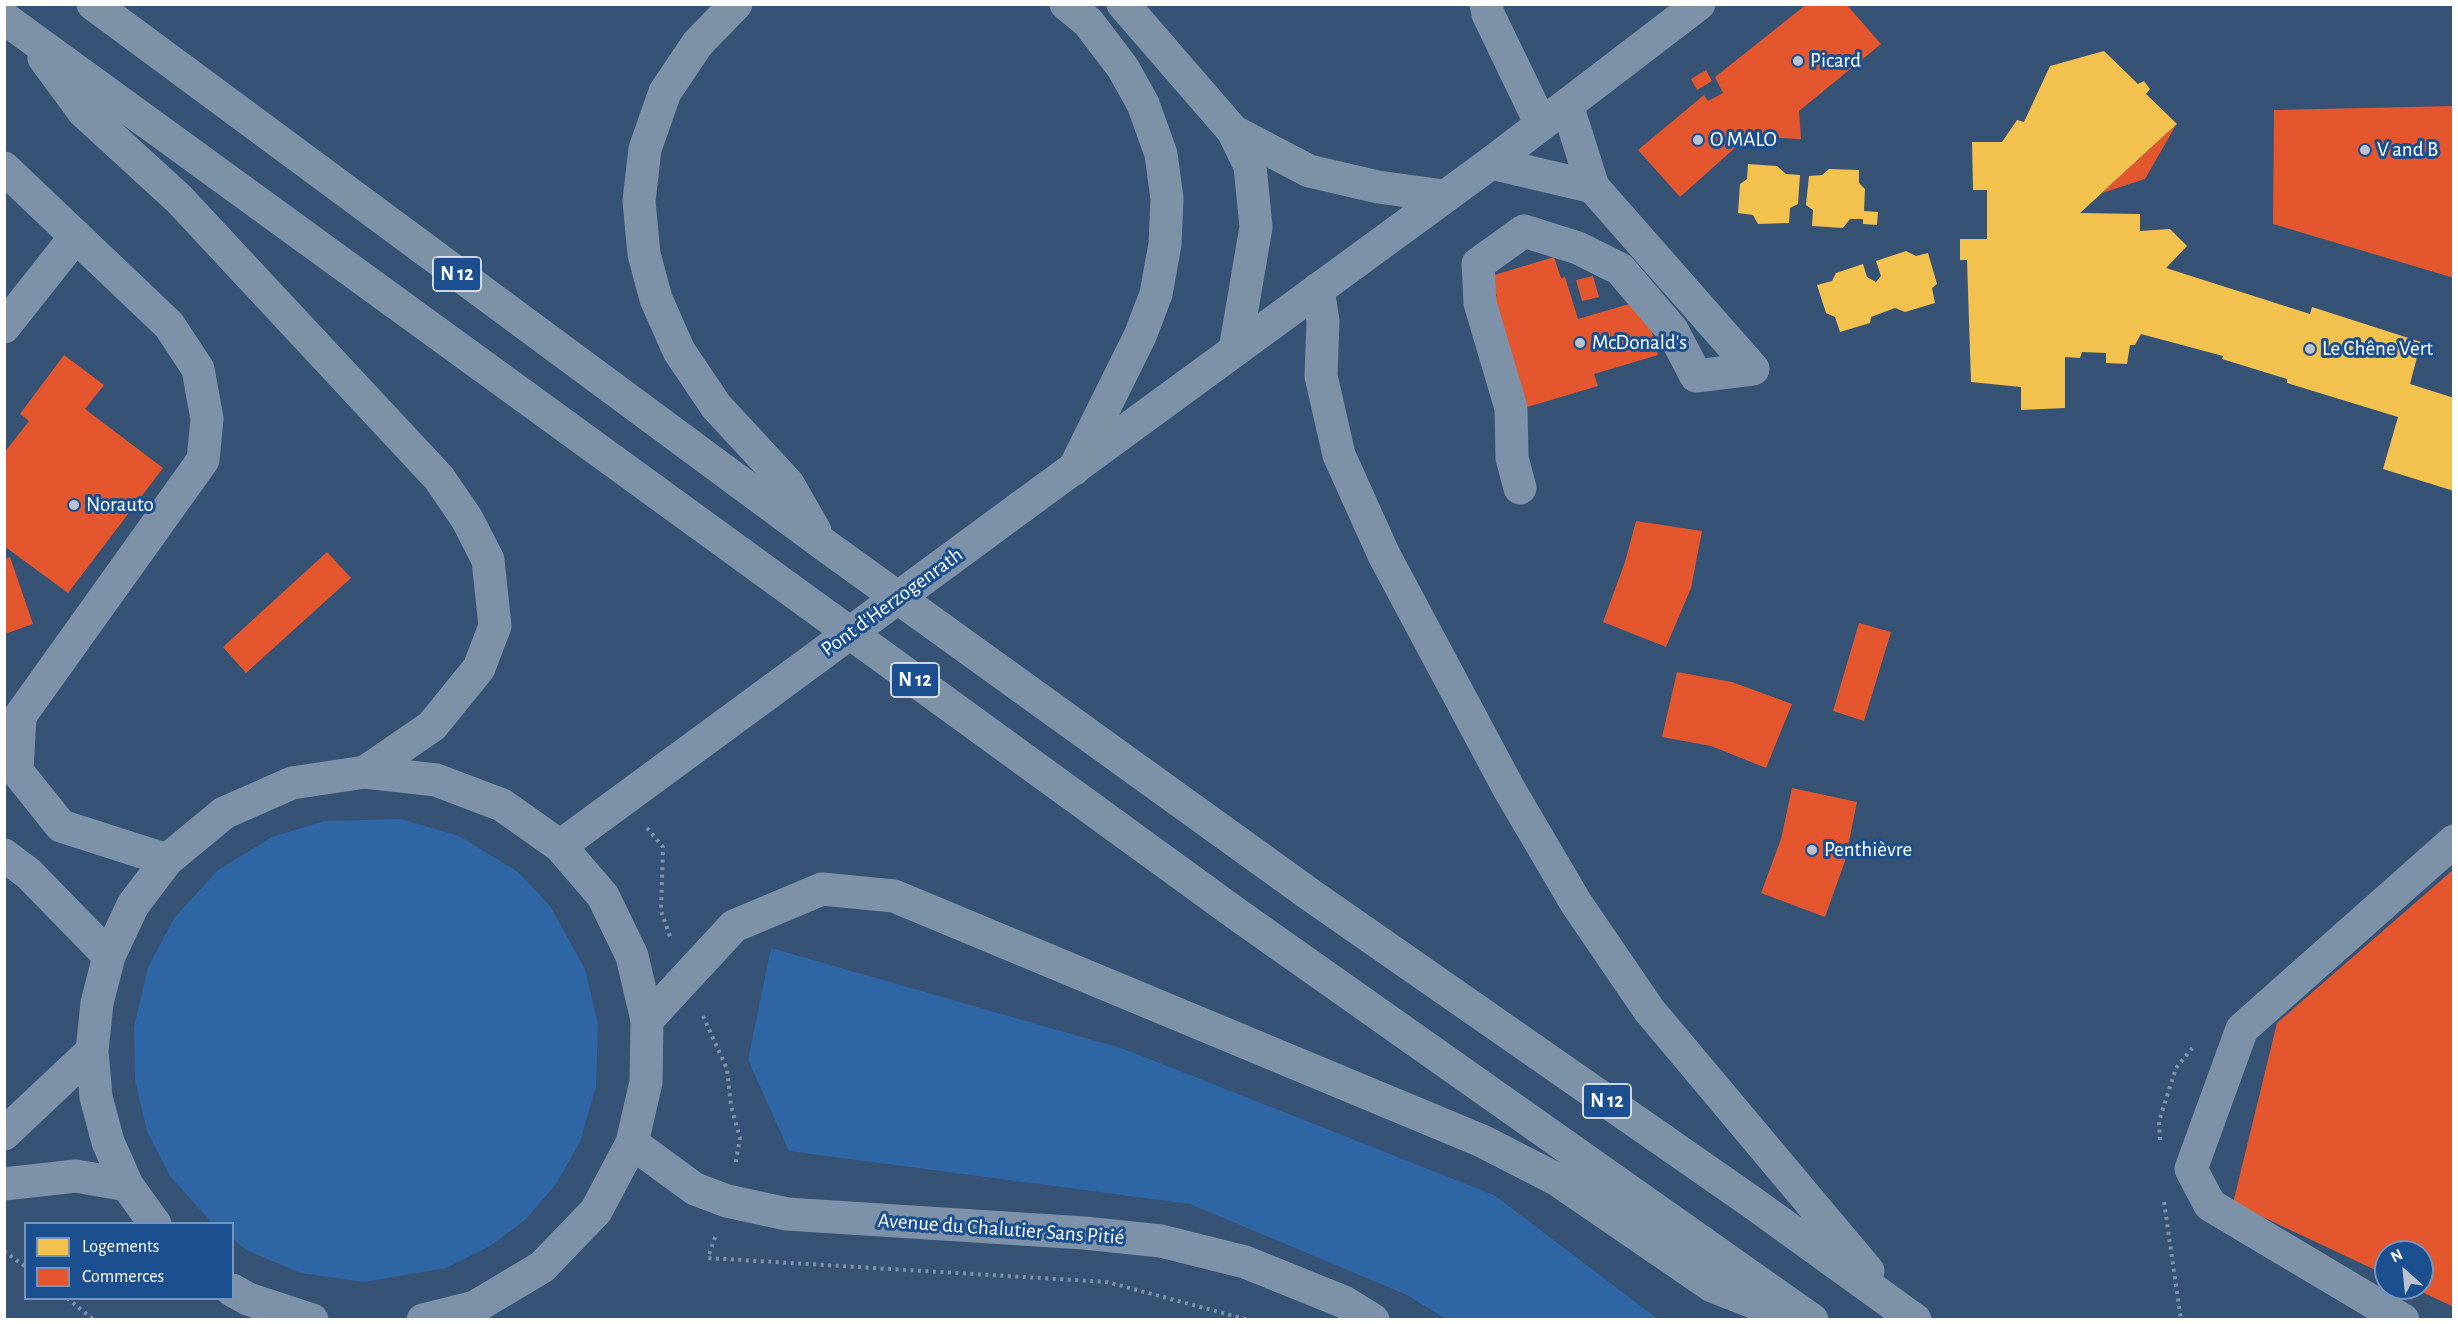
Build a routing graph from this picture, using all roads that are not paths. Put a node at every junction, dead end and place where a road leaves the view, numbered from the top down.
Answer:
1 (93, 4) edge
2 (736, 4) edge
3 (1066, 4) edge
4 (1123, 4) edge
5 (1486, 4) edge
6 (1699, 4) edge
7 (15, 25) edge
8 (1567, 105) junction
9 (1541, 124) junction
10 (1233, 131) junction
11 (1491, 162) junction
12 (4, 168) edge
13 (1593, 187) junction
14 (1444, 196) junction
15 (76, 236) junction
16 (1318, 289) junction
17 (4, 327) edge
18 (1235, 350) junction
19 (1074, 469) junction
20 (1520, 488) dead end
21 (822, 543) junction
22 (364, 772) junction
23 (2454, 841) edge
24 (561, 846) junction
25 (4, 855) edge
26 (167, 860) junction
27 (109, 956) junction
28 (647, 1020) junction
29 (92, 1051) junction
30 (4, 1134) edge
31 (632, 1143) junction
32 (4, 1184) edge
33 (127, 1185) junction
34 (154, 1222) edge
35 (234, 1291) edge
36 (1907, 1314) edge
37 (312, 1320) edge
38 (423, 1320) edge
39 (1373, 1320) edge
40 (1797, 1320) edge
41 (1812, 1320) edge
42 (2403, 1320) edge

1 - 21 highway, N 12
2 - 21 highway
3 - 19 highway
4 - 10 highway
5 - 9 street
6 - 8 street, Pont d'Herzogenrath
7 - 22 highway
7 - 41 highway, N 12
8 - 9 street, Pont d'Herzogenrath
8 - 13 street
9 - 11 street, Pont d'Herzogenrath
10 - 14 highway
10 - 18 highway
11 - 13 street
11 - 14 street, Pont d'Herzogenrath
12 - 15 street
13 - 20 street
14 - 16 street, Pont d'Herzogenrath
15 - 17 street
15 - 26 street
16 - 18 street, Pont d'Herzogenrath
16 - 36 highway
18 - 19 street, Pont d'Herzogenrath
19 - 24 street, Pont d'Herzogenrath, bridge
21 - 36 highway, N 12
22 - 24 street
22 - 26 street
23 - 42 street
24 - 28 street
25 - 27 street
26 - 27 street
27 - 29 street
28 - 31 street
28 - 40 highway
29 - 30 street
29 - 33 street
31 - 38 street
31 - 39 street, Avenue du Chalutier Sans Pitié
32 - 33 street
33 - 34 street
35 - 37 street

